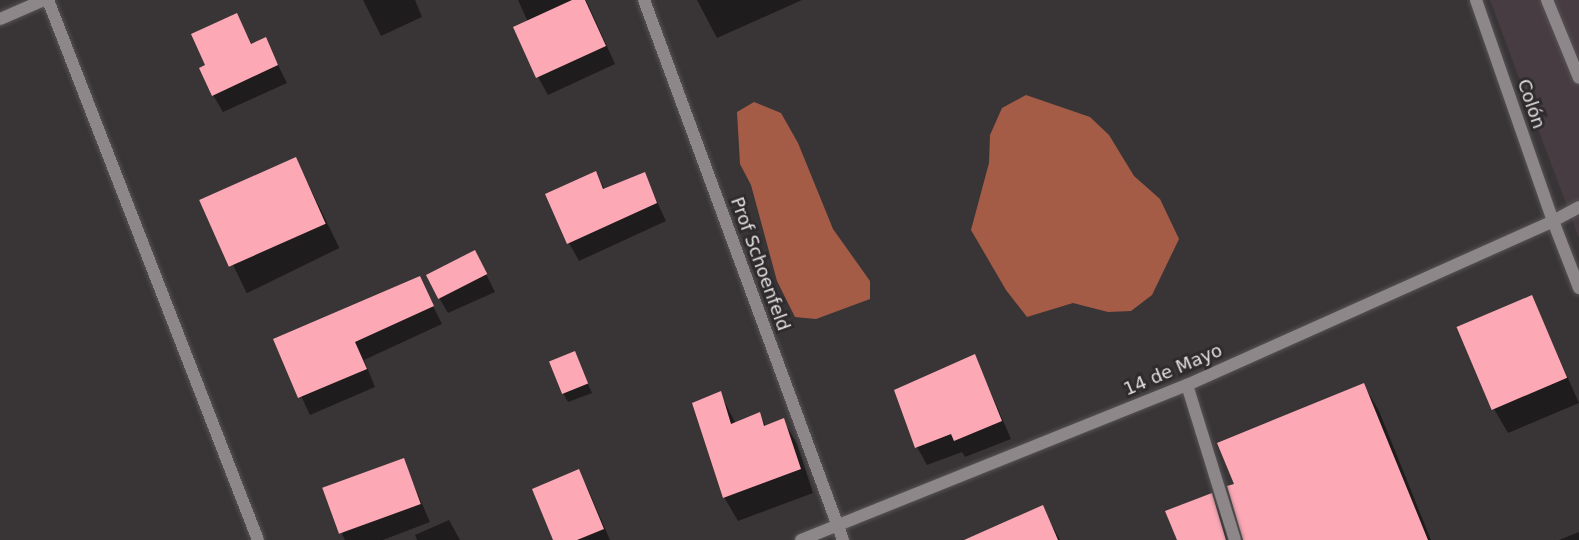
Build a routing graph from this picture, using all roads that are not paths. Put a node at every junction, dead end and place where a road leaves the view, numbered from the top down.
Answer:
1 (44, 0) edge
2 (48, 0) edge
3 (644, 0) edge
4 (1476, 0) edge
5 (1547, 0) edge
6 (0, 19) edge
7 (1579, 78) edge
8 (1579, 207) edge
9 (1552, 221) junction
10 (1579, 288) edge
11 (1187, 385) junction
12 (837, 526) junction
13 (258, 540) edge
14 (801, 540) edge
15 (843, 540) edge
16 (1235, 540) edge

1 - 6 street
2 - 13 street
3 - 12 street, Prof Schoenfeld
4 - 9 street, Colón
5 - 7 street
8 - 9 street, 14 de Mayo
9 - 10 street, Colón
9 - 11 street, 14 de Mayo
11 - 12 street, 14 de Mayo
11 - 16 street
12 - 14 street, 14 de Mayo
12 - 15 street, Prof Schoenfeld

